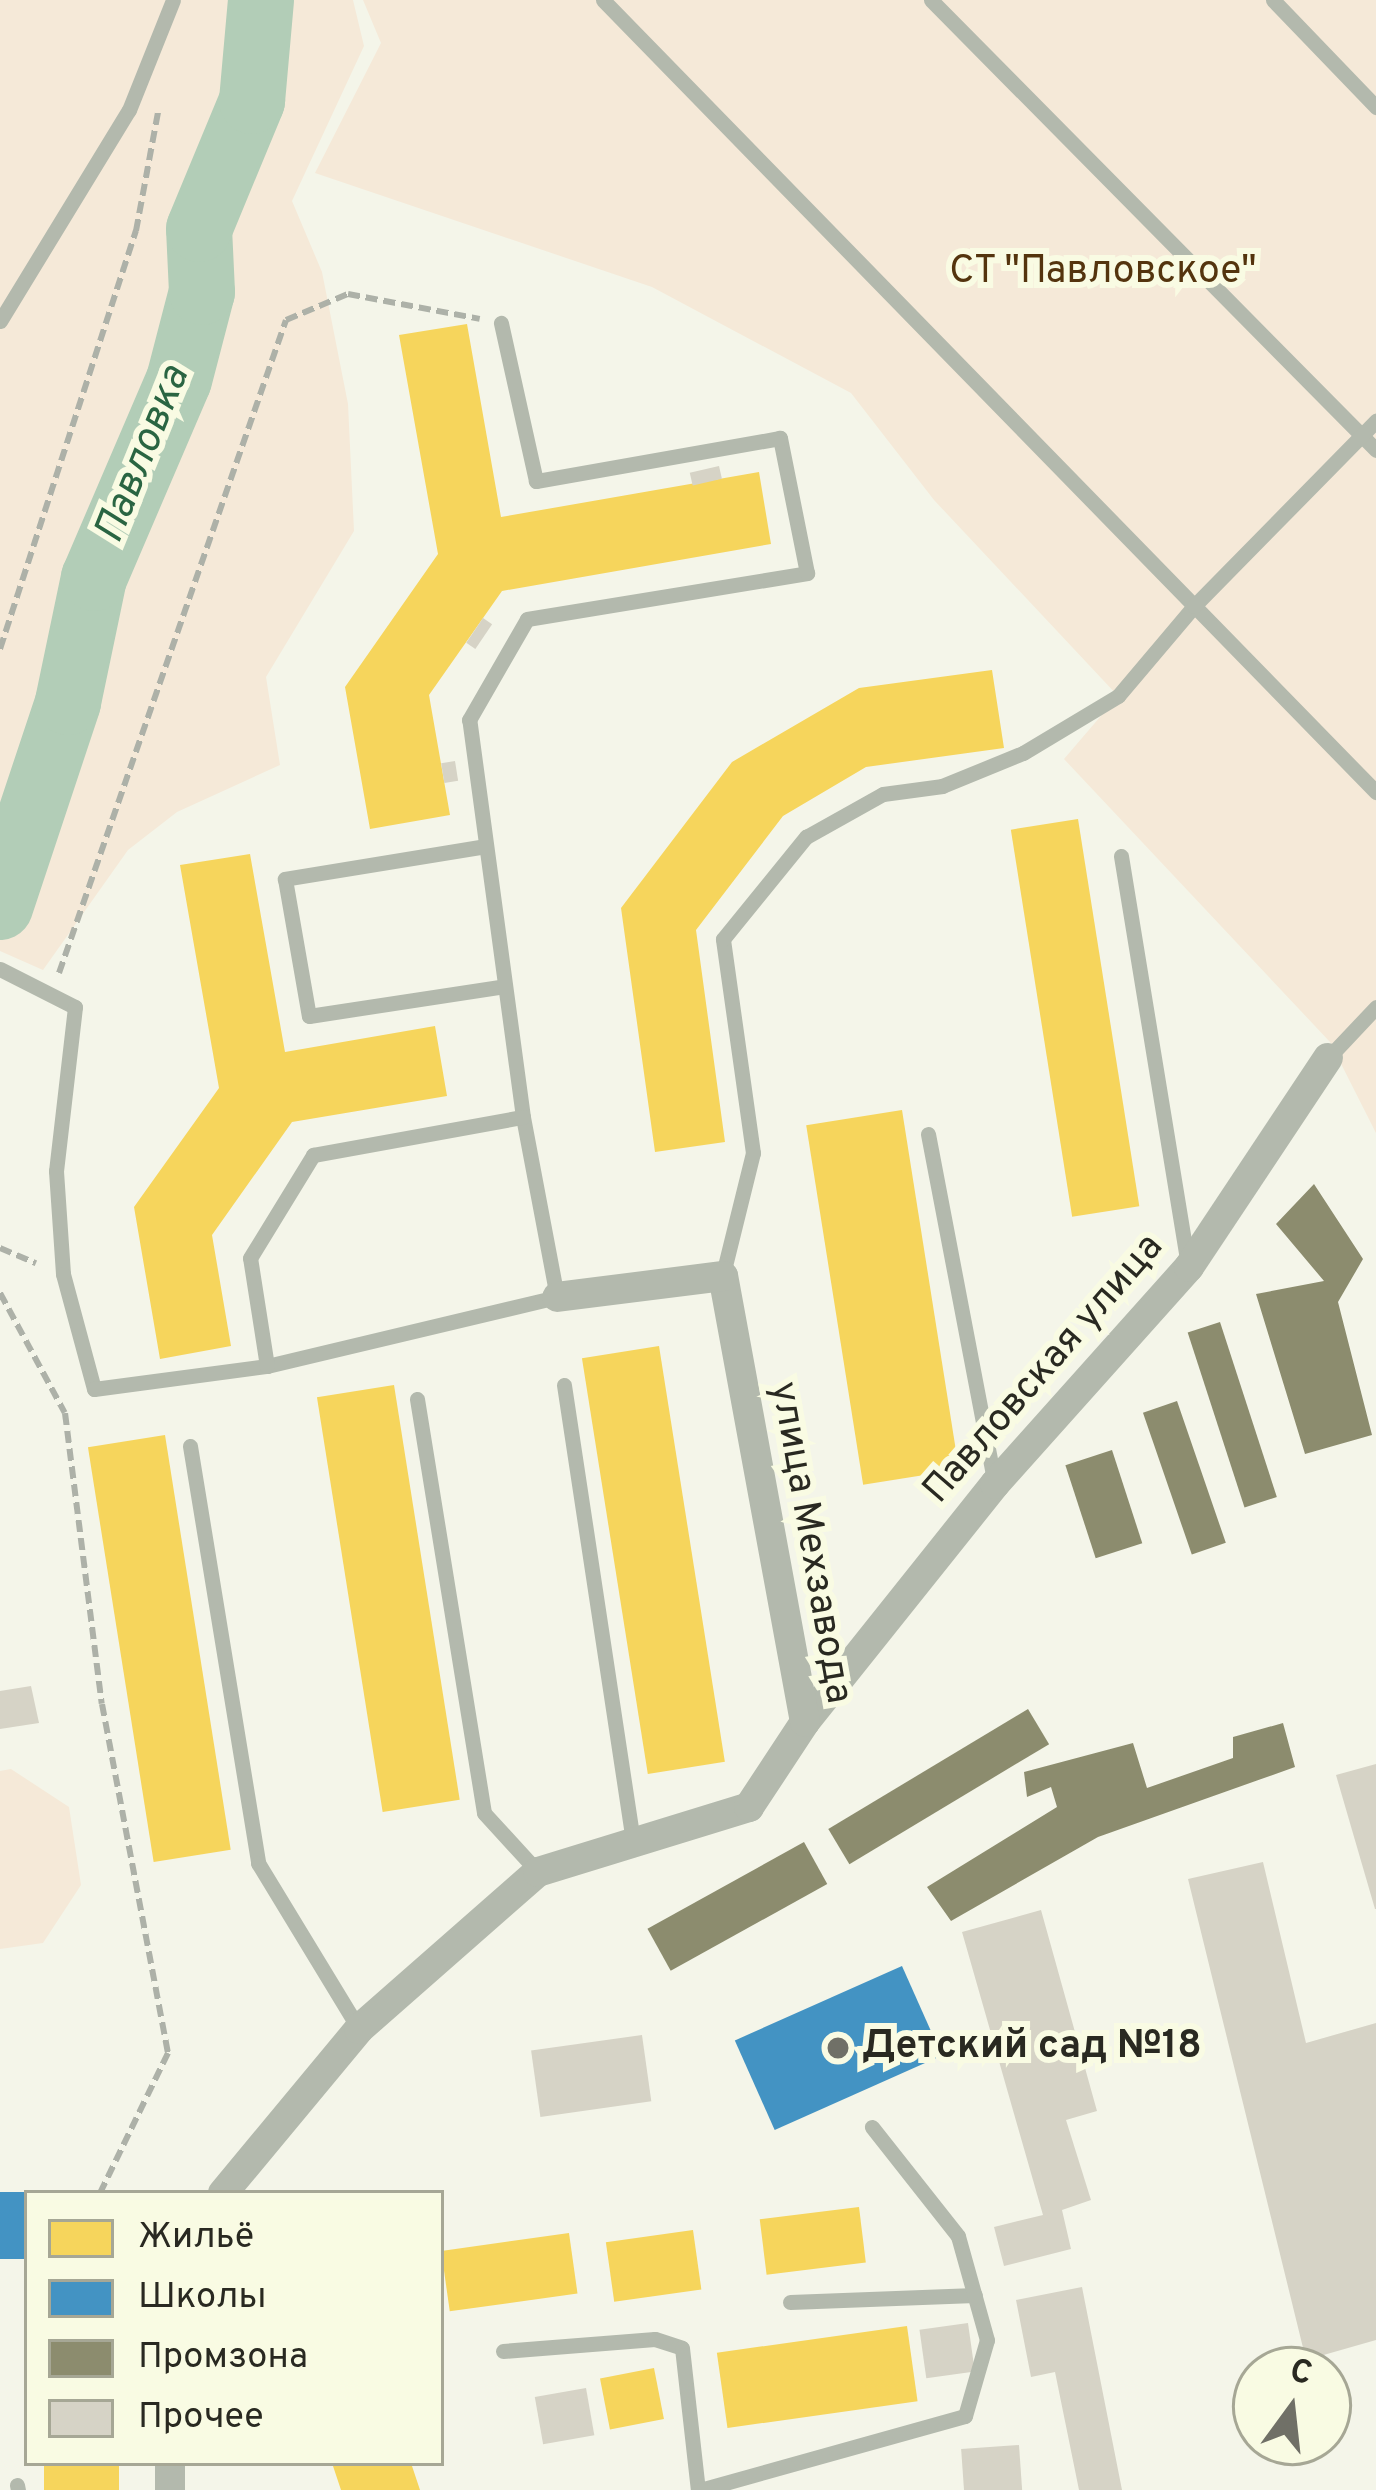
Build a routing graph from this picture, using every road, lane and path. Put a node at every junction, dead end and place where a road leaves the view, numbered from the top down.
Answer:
1 (173, 0) edge
2 (603, 0) edge
3 (931, 0) edge
4 (1273, 0) edge
5 (162, 92) dead end
6 (1376, 107) edge
7 (0, 321) edge
8 (501, 323) joint
9 (1376, 422) edge
10 (1362, 436) junction
11 (1376, 450) edge
12 (1194, 607) junction
13 (0, 649) edge
14 (1376, 792) edge
15 (486, 846) junction
16 (1121, 856) dead end
17 (0, 969) edge
18 (505, 986) junction
19 (48, 990) junction
20 (1376, 1007) edge
21 (1328, 1058) joint
22 (523, 1117) junction
23 (928, 1134) dead end
24 (0, 1248) edge
25 (1189, 1268) junction
26 (63, 1274) junction
27 (723, 1277) junction
28 (0, 1293) edge
29 (557, 1297) junction
30 (267, 1366) junction
31 (564, 1385) dead end
32 (417, 1399) dead end
33 (190, 1446) dead end
34 (995, 1484) junction
35 (806, 1722) junction
36 (633, 1843) junction
37 (538, 1872) junction
38 (358, 2030) junction
39 (872, 2127) dead end
40 (101, 2190) edge
41 (225, 2190) edge
42 (974, 2296) junction
43 (790, 2302) dead end
44 (503, 2350) dead end
45 (699, 2490) edge

1 - 7 lane
2 - 12 lane
3 - 10 lane
4 - 6 lane
5 - 13 path
8 - 15 lane
8 - 19 path
9 - 10 lane
10 - 11 lane
10 - 12 lane
12 - 14 lane
12 - 27 lane
15 - 18 lane
15 - 18 lane
16 - 25 lane
17 - 19 lane
18 - 22 lane
19 - 26 lane
20 - 21 lane
21 - 25 street, Павловская улица
22 - 29 lane
22 - 30 lane
23 - 34 lane
24 - 26 path
25 - 34 street, Павловская улица
26 - 30 lane
27 - 29 street
27 - 35 street, улица Мехзавода
28 - 40 path
29 - 30 lane
31 - 36 lane
32 - 37 lane
33 - 38 lane
34 - 35 street, Павловская улица
35 - 36 street, улица Мехзавода
36 - 37 street, улица Мехзавода
37 - 38 street, улица Мехзавода
38 - 41 street, улица Мехзавода
39 - 42 lane
42 - 43 lane
42 - 45 lane
44 - 45 lane

